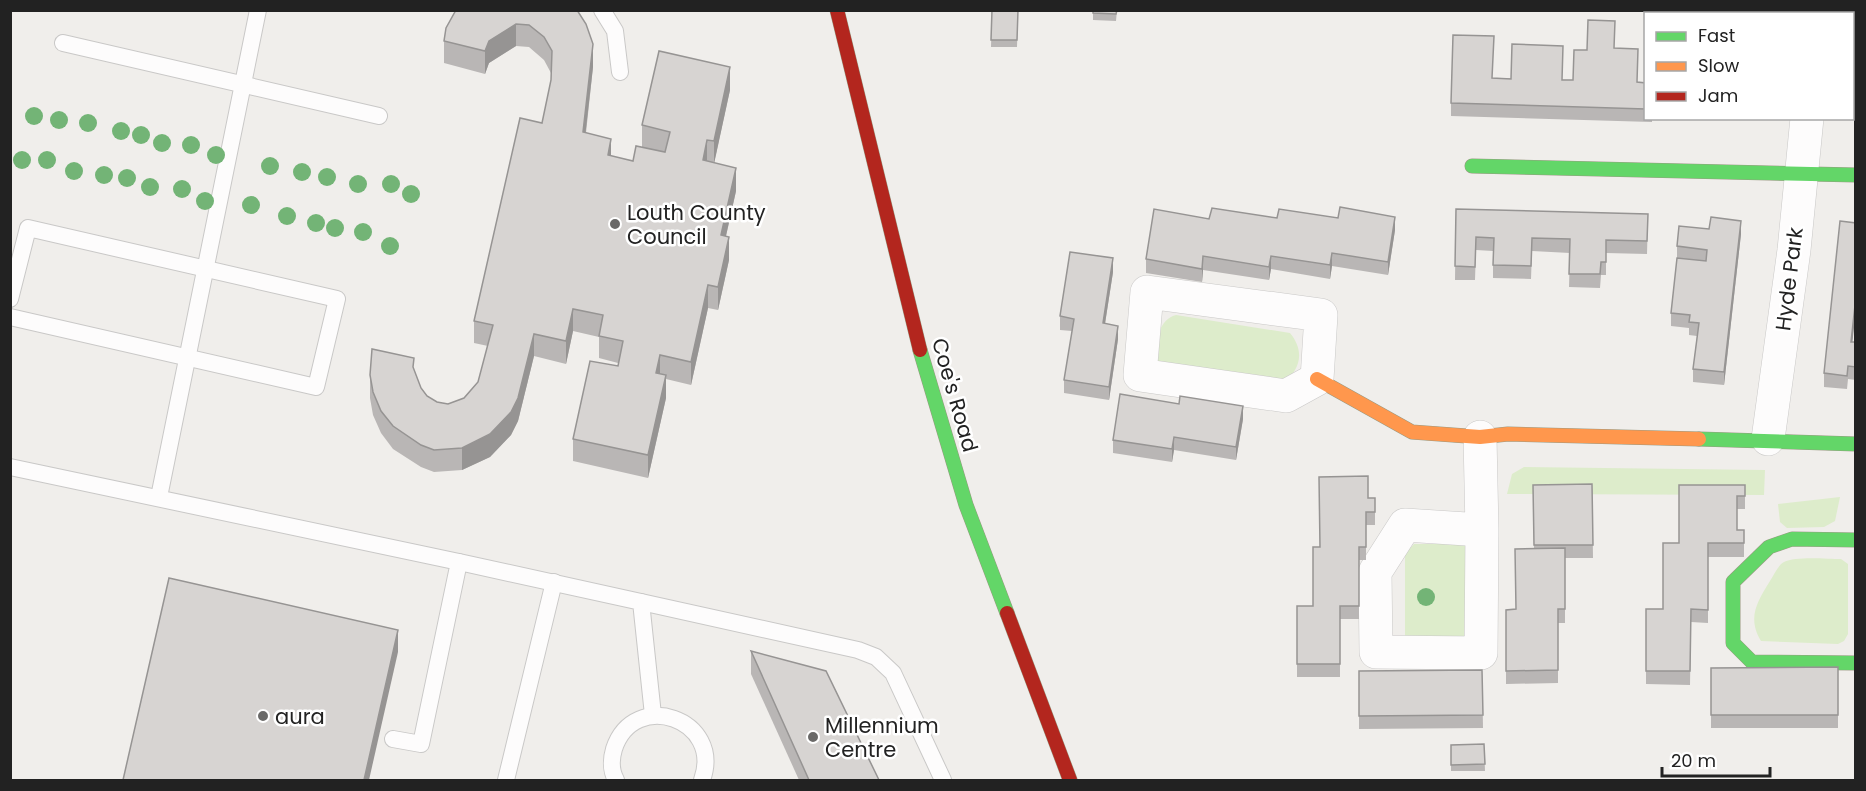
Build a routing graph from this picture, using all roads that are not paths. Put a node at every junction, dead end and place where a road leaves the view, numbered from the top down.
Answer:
1 (258, 10) edge
2 (602, 10) edge
3 (837, 10) edge
4 (63, 43) dead end
5 (620, 72) dead end
6 (243, 85) junction
7 (379, 117) dead end
8 (1807, 120) edge
9 (1472, 166) dead end
10 (1800, 174) junction
11 (1856, 175) edge
12 (206, 269) junction
13 (10, 299) edge
14 (10, 317) edge
15 (188, 358) junction
16 (1317, 379) junction
17 (1479, 437) junction
18 (1768, 439) junction
19 (1856, 444) edge
20 (10, 467) edge
21 (159, 497) junction
22 (1482, 530) junction
23 (1856, 540) edge
24 (459, 562) junction
25 (554, 582) junction
26 (641, 602) junction
27 (1856, 663) edge
28 (653, 715) junction
29 (393, 739) dead end
30 (506, 780) edge
31 (616, 780) edge
32 (702, 780) edge
33 (943, 780) edge
34 (1070, 780) edge

1 - 6 lane
2 - 5 lane
3 - 34 street, Coe's Road
4 - 6 lane
6 - 7 lane
6 - 12 lane
8 - 10 street, Hyde Park
9 - 10 street
10 - 11 street
10 - 18 street, Hyde Park
12 - 13 lane
12 - 15 lane
12 - 15 lane
14 - 15 lane
15 - 21 lane
16 - 16 street
16 - 17 street
17 - 18 street
17 - 22 street
18 - 19 street
20 - 21 lane
21 - 24 lane
22 - 22 street
23 - 27 street
24 - 25 lane
24 - 29 lane
25 - 26 lane
25 - 30 lane
26 - 28 lane
26 - 33 lane
28 - 31 lane
28 - 32 lane

